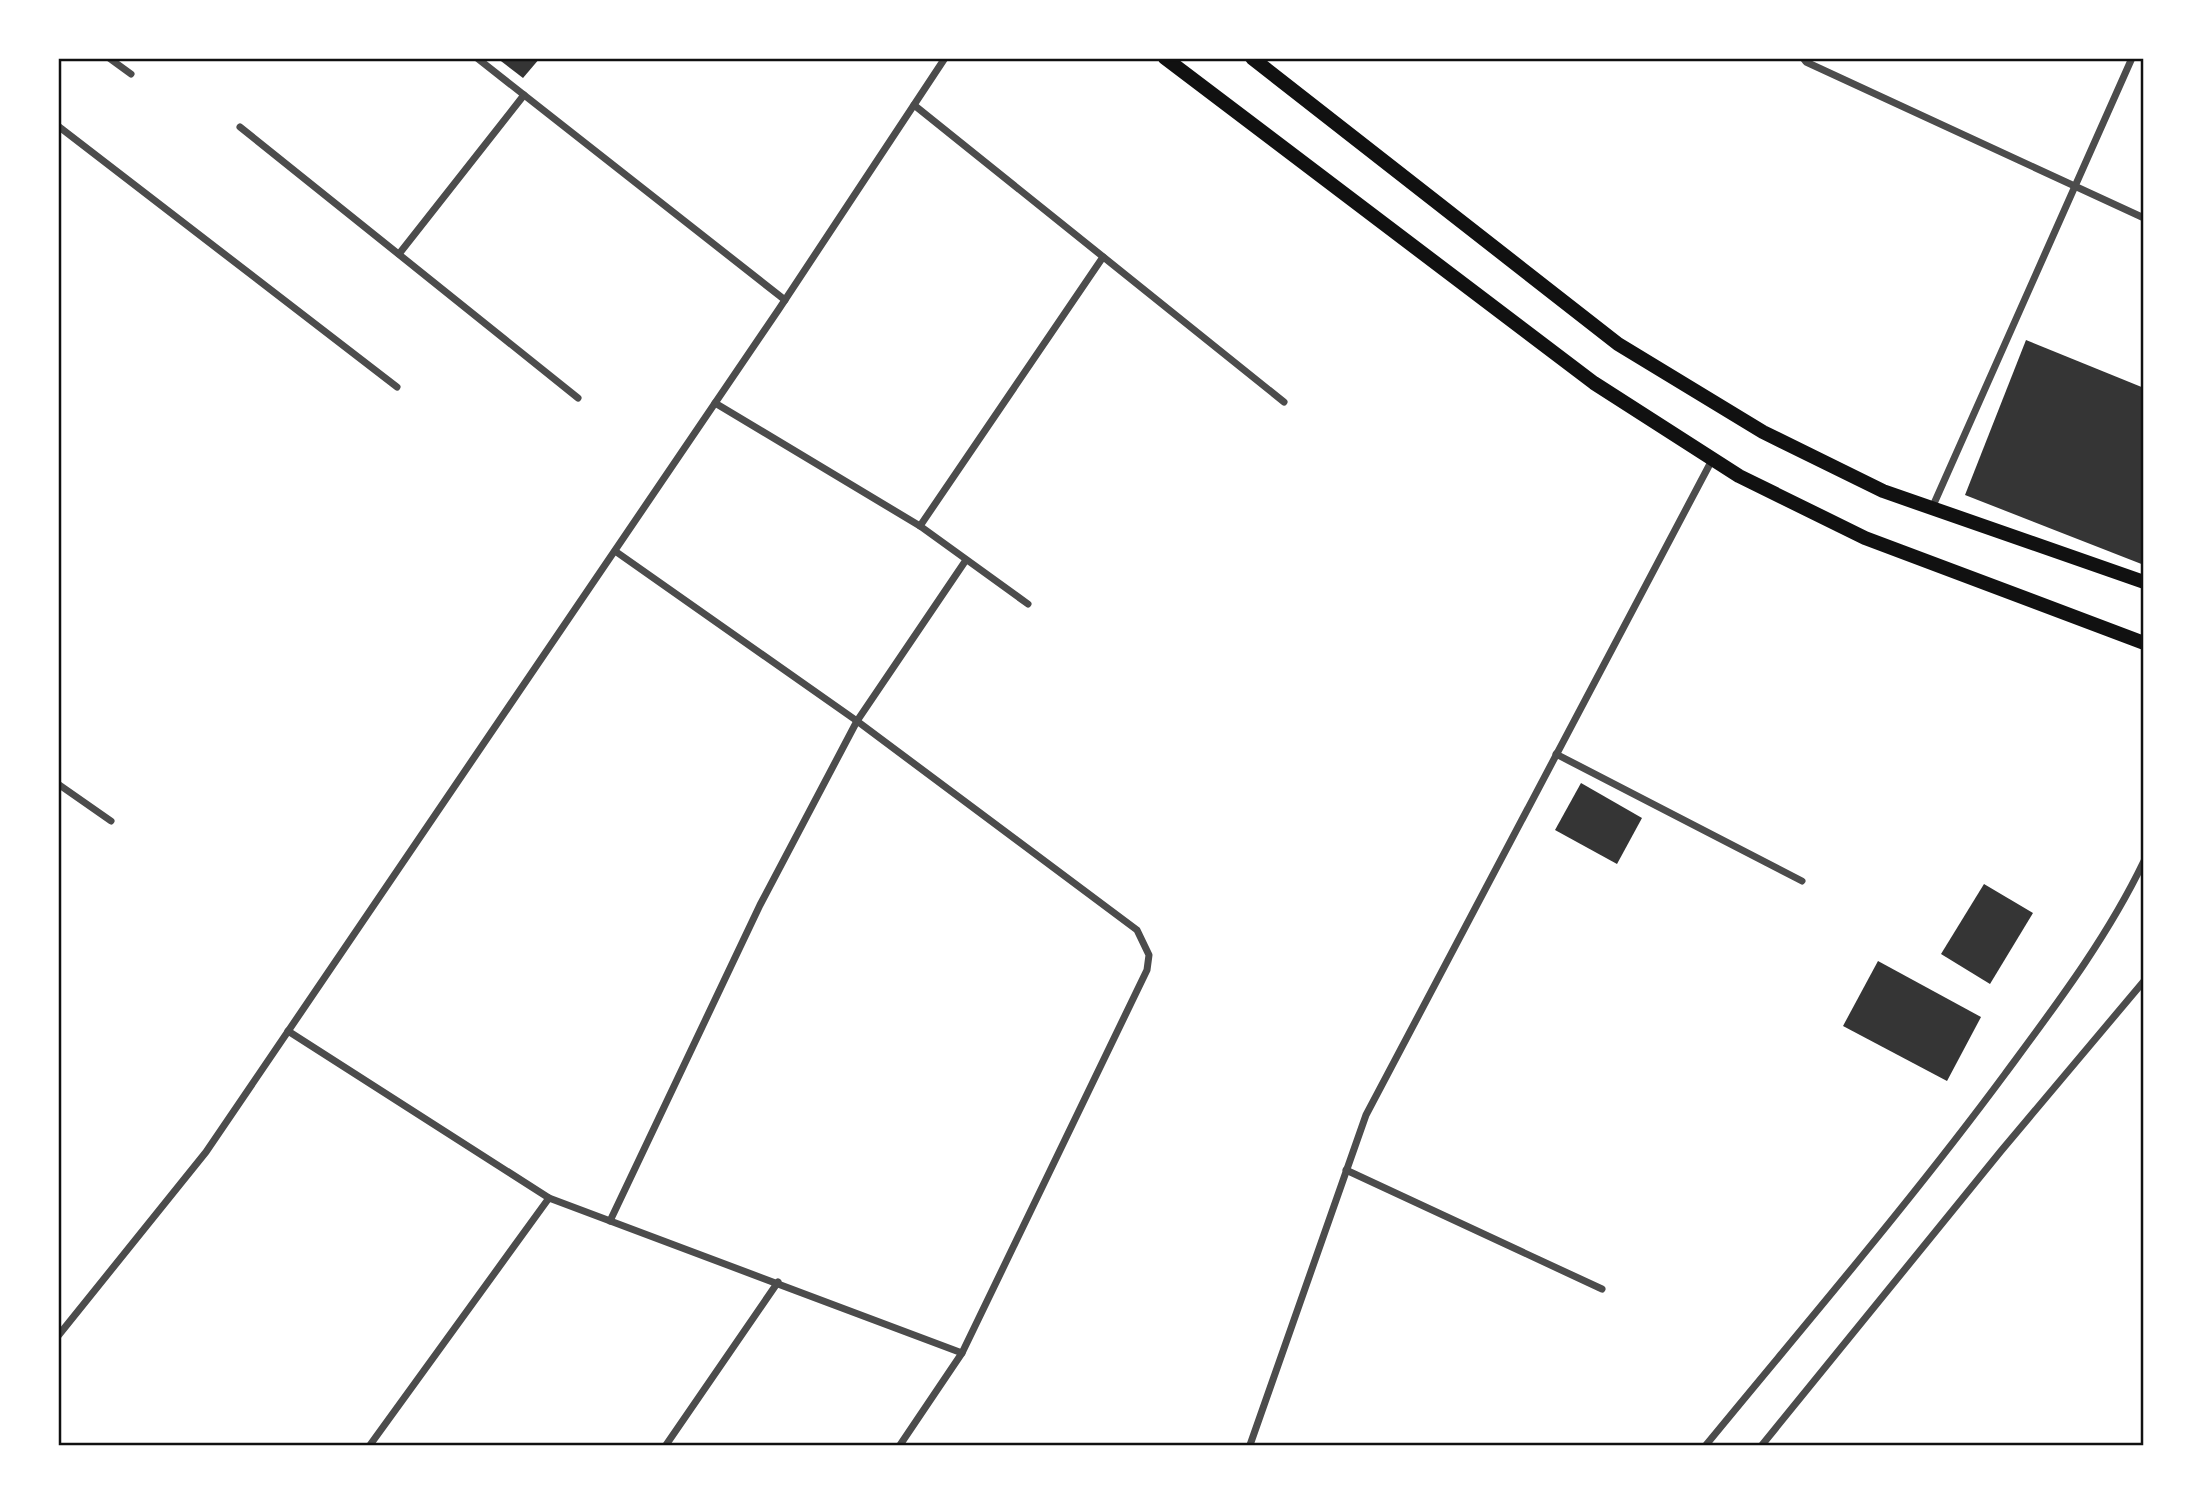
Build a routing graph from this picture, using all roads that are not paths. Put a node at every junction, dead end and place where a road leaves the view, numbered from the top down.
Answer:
1 (109, 58) edge
2 (477, 58) edge
3 (945, 58) edge
4 (1165, 58) edge
5 (1252, 58) edge
6 (1803, 58) edge
7 (2132, 58) edge
8 (131, 74) dead end
9 (524, 94) junction
10 (914, 105) junction
11 (58, 126) edge
12 (240, 127) dead end
13 (2076, 185) junction
14 (2144, 218) edge
15 (399, 254) junction
16 (1103, 257) junction
17 (785, 300) junction
18 (397, 387) dead end
19 (578, 398) dead end
20 (1284, 402) dead end
21 (715, 403) junction
22 (1713, 459) junction
23 (1932, 508) junction
24 (920, 526) junction
25 (615, 551) junction
26 (966, 560) junction
27 (2144, 582) edge
28 (1028, 604) dead end
29 (2144, 643) edge
30 (857, 721) junction
31 (1556, 754) junction
32 (58, 784) edge
33 (111, 821) dead end
34 (2144, 861) edge
35 (1802, 881) dead end
36 (2144, 981) edge
37 (288, 1031) junction
38 (1346, 1170) junction
39 (549, 1198) junction
40 (610, 1221) junction
41 (778, 1282) junction
42 (1602, 1289) dead end
43 (58, 1336) edge
44 (962, 1353) junction
45 (370, 1445) edge
46 (666, 1445) edge
47 (900, 1445) edge
48 (1250, 1445) edge
49 (1706, 1445) edge
50 (1762, 1445) edge

1 - 8 street
2 - 9 street
3 - 10 street
4 - 22 main road
5 - 23 main road
6 - 13 street
7 - 13 street
9 - 15 street
9 - 17 street
10 - 16 street
10 - 17 street
11 - 18 street
12 - 15 street
13 - 14 street
13 - 23 street
15 - 19 street
16 - 20 street
16 - 24 street
17 - 21 street
21 - 24 street
21 - 25 street
22 - 29 main road
22 - 31 street
23 - 27 main road
24 - 26 street
25 - 30 street
25 - 37 street
26 - 28 street
26 - 30 street
30 - 40 street
30 - 44 street
31 - 35 street
31 - 38 street
32 - 33 street
34 - 49 street
36 - 50 street
37 - 39 street
37 - 43 street
38 - 42 street
38 - 48 street
39 - 40 street
39 - 45 street
40 - 41 street
41 - 44 street
41 - 46 street
44 - 47 street

